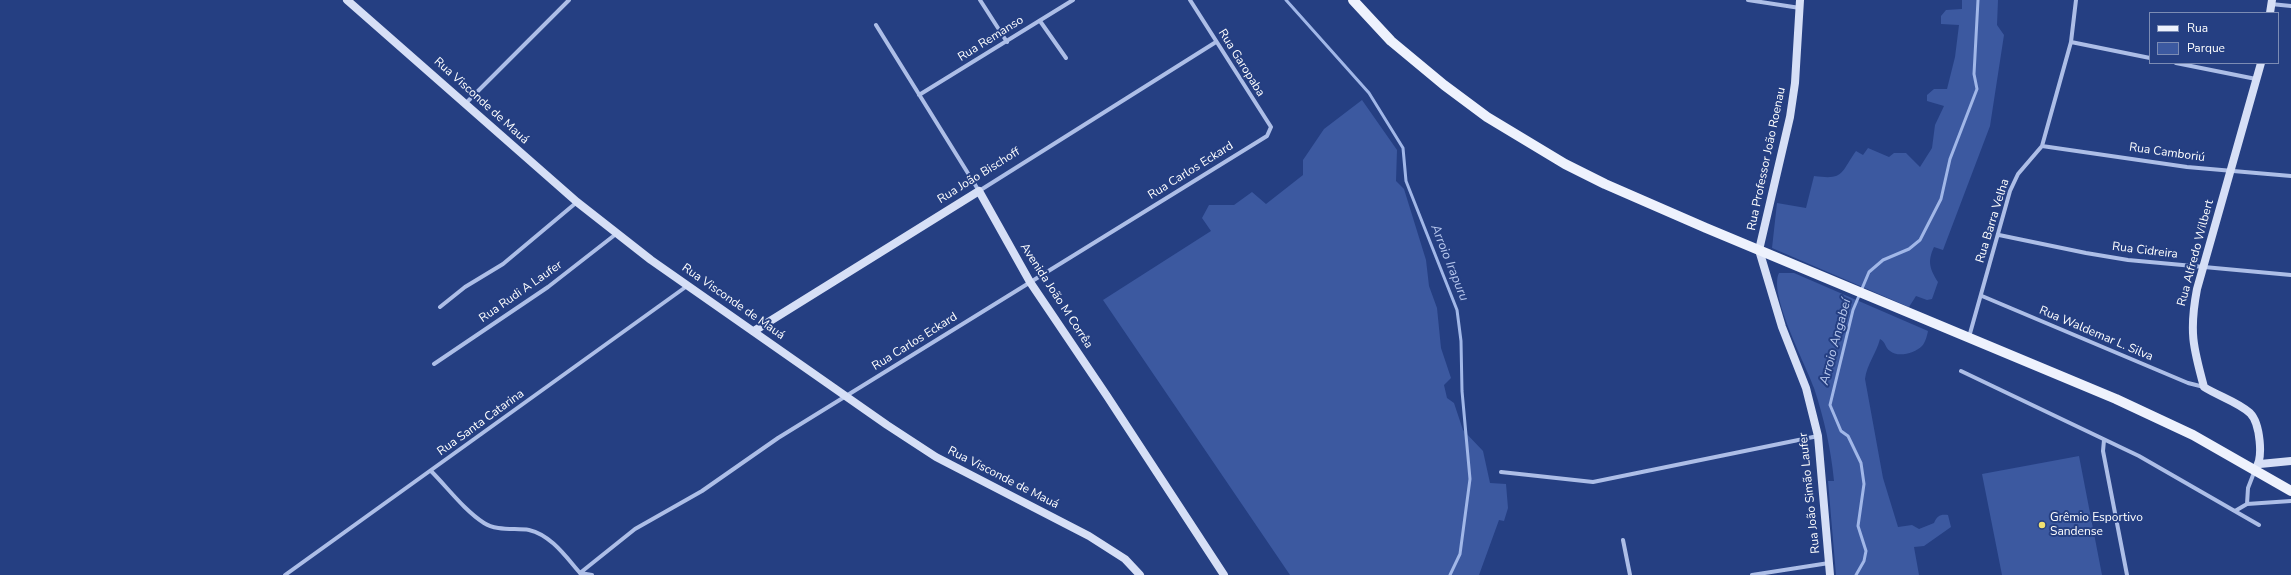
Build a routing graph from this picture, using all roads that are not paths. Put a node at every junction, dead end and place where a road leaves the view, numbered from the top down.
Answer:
1 (347, 0) edge
2 (569, 0) edge
3 (980, 0) edge
4 (1073, 0) edge
5 (1190, 0) edge
6 (1353, 0) edge
7 (1748, 0) edge
8 (2076, 0) edge
9 (2272, 2) edge
10 (1800, 4) edge
11 (2291, 6) edge
12 (2270, 12) edge
13 (1040, 21) junction
14 (876, 25) dead end
15 (1007, 42) junction
16 (1216, 42) junction
17 (2071, 42) junction
18 (1066, 58) dead end
19 (2149, 58) edge
20 (2181, 64) edge
21 (2261, 64) edge
22 (2257, 79) junction
23 (919, 95) junction
24 (466, 103) junction
25 (1268, 136) joint
26 (2042, 146) junction
27 (2231, 171) junction
28 (2291, 176) edge
29 (979, 190) junction
30 (577, 202) junction
31 (616, 234) junction
32 (1999, 235) junction
33 (1760, 250) junction
34 (2204, 268) junction
35 (2291, 275) edge
36 (1030, 282) junction
37 (688, 286) junction
38 (1982, 296) junction
39 (440, 307) dead end
40 (754, 331) junction
41 (1969, 338) junction
42 (434, 364) dead end
43 (1961, 371) dead end
44 (2204, 387) junction
45 (846, 396) junction
46 (1818, 436) junction
47 (2104, 440) junction
48 (2291, 461) edge
49 (2257, 466) junction
50 (431, 471) junction
51 (1501, 472) dead end
52 (2291, 491) edge
53 (2291, 501) edge
54 (2247, 504) junction
55 (2235, 511) junction
56 (2259, 525) dead end
57 (1623, 540) dead end
58 (1829, 563) junction
59 (580, 573) junction
60 (285, 575) edge
61 (592, 575) edge
62 (1140, 575) edge
63 (1224, 575) edge
64 (1630, 575) edge
65 (1752, 575) edge
66 (1830, 575) edge
67 (2127, 575) edge

1 - 24 street, Rua Visconde de Mauá
2 - 24 street
3 - 15 street
4 - 13 street, Rua Remanso
5 - 16 street, Rua Garopaba
6 - 33 main road
7 - 10 street
8 - 17 street, Rua Barra Velha
9 - 11 street
9 - 12 street
10 - 33 street, Rua Professor João Roenau
13 - 15 street, Rua Remanso
13 - 18 street
14 - 23 street, Avenida João M Corrêa
15 - 23 street, Rua Remanso
16 - 25 street, Rua Garopaba
16 - 29 street, Rua João Bischoff
17 - 19 street
17 - 26 street, Rua Barra Velha
20 - 22 street
21 - 22 street, Rua Alfredo Wilbert
22 - 27 street, Rua Alfredo Wilbert
23 - 29 street, Avenida João M Corrêa
24 - 30 street, Rua Visconde de Mauá
25 - 36 street, Rua Carlos Eckard
26 - 27 street, Rua Camboriú
26 - 32 street, Rua Barra Velha
27 - 28 street, Rua Camboriú
27 - 34 street, Rua Alfredo Wilbert
29 - 36 street, Avenida João M Corrêa
29 - 40 street, Rua João Bischoff
30 - 31 street, Rua Visconde de Mauá
30 - 39 street
31 - 37 street, Rua Visconde de Mauá
31 - 42 street, Rua Rudi A Laufer
32 - 34 street, Rua Cidreira
32 - 38 street, Rua Barra Velha
33 - 41 main road
33 - 46 street, Rua João Simão Laufer
34 - 35 street, Rua Cidreira
34 - 44 street, Rua Alfredo Wilbert
36 - 45 street, Rua Carlos Eckard
36 - 63 street, Avenida João M Corrêa
37 - 40 street, Rua Visconde de Mauá
37 - 50 street, Rua Santa Catarina
38 - 41 street, Rua Barra Velha
38 - 44 street, Rua Waldemar L. Silva
40 - 45 street, Rua Visconde de Mauá
41 - 49 main road
43 - 47 street
44 - 49 street
45 - 59 street, Rua Carlos Eckard
45 - 62 street, Rua Visconde de Mauá
46 - 51 street
46 - 58 street, Rua João Simão Laufer
47 - 55 street
47 - 67 street
48 - 49 street
49 - 52 main road
49 - 54 street
50 - 59 street
50 - 60 street, Rua Santa Catarina
53 - 54 street
54 - 55 street
55 - 56 street
57 - 64 street
58 - 65 street
58 - 66 street, Rua João Simão Laufer
59 - 61 street

